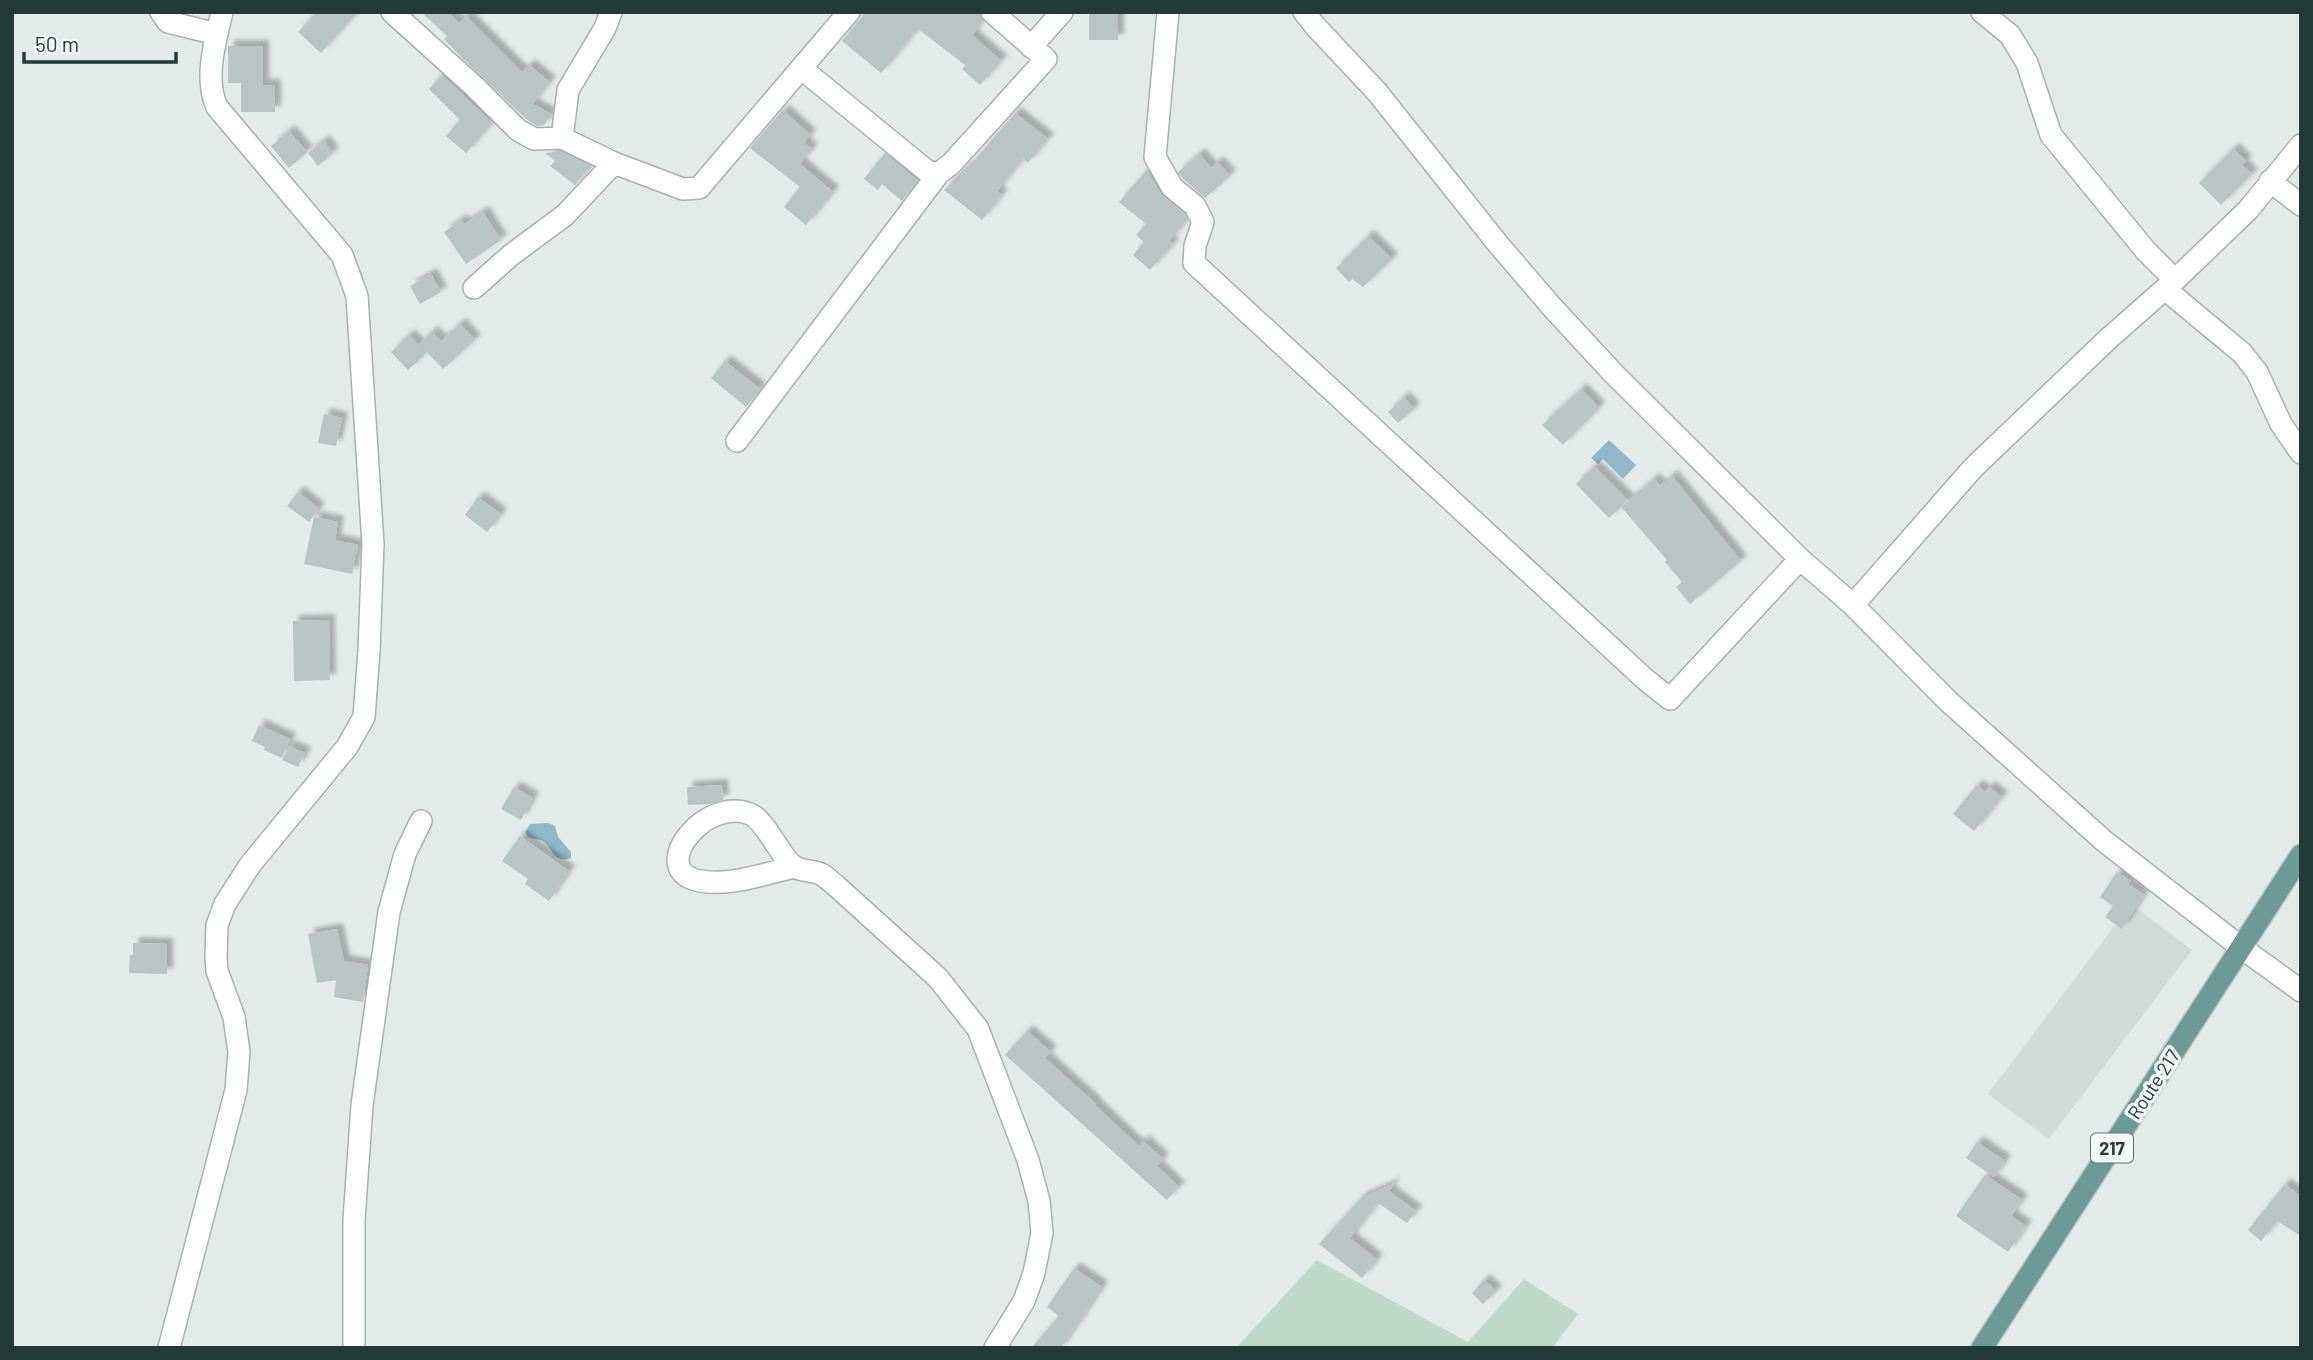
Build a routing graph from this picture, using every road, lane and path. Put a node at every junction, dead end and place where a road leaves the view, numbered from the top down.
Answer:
1 (160, 12) edge
2 (222, 12) edge
3 (392, 12) edge
4 (611, 12) edge
5 (849, 12) edge
6 (992, 12) edge
7 (1062, 12) edge
8 (1168, 12) edge
9 (1304, 12) edge
10 (1982, 12) edge
11 (217, 34) junction
12 (1031, 47) junction
13 (802, 69) junction
14 (562, 138) junction
15 (2301, 145) edge
16 (614, 163) junction
17 (939, 173) junction
18 (2270, 181) junction
19 (2301, 205) edge
20 (2170, 285) junction
21 (474, 288) dead end
22 (737, 441) dead end
23 (2301, 453) edge
24 (1800, 559) junction
25 (1853, 605) junction
26 (421, 821) dead end
27 (2301, 855) edge
28 (794, 867) junction
29 (2242, 948) junction
30 (2301, 991) edge
31 (169, 1348) edge
32 (354, 1348) edge
33 (995, 1348) edge
34 (1982, 1348) edge

1 - 11 street
2 - 11 street
3 - 14 street
4 - 14 street
5 - 13 street
6 - 12 street
7 - 12 street
8 - 24 street
9 - 24 street
10 - 20 street
11 - 31 street
12 - 17 street
13 - 16 street
13 - 17 street
14 - 16 street
15 - 18 street
16 - 21 street
17 - 22 street
18 - 19 street
18 - 20 street
20 - 23 street
20 - 25 street
24 - 25 street
25 - 29 street
26 - 32 street
27 - 29 main road, Route 217 / 217
28 - 28 street
28 - 33 street
29 - 30 street
29 - 34 main road, Route 217 / 217

